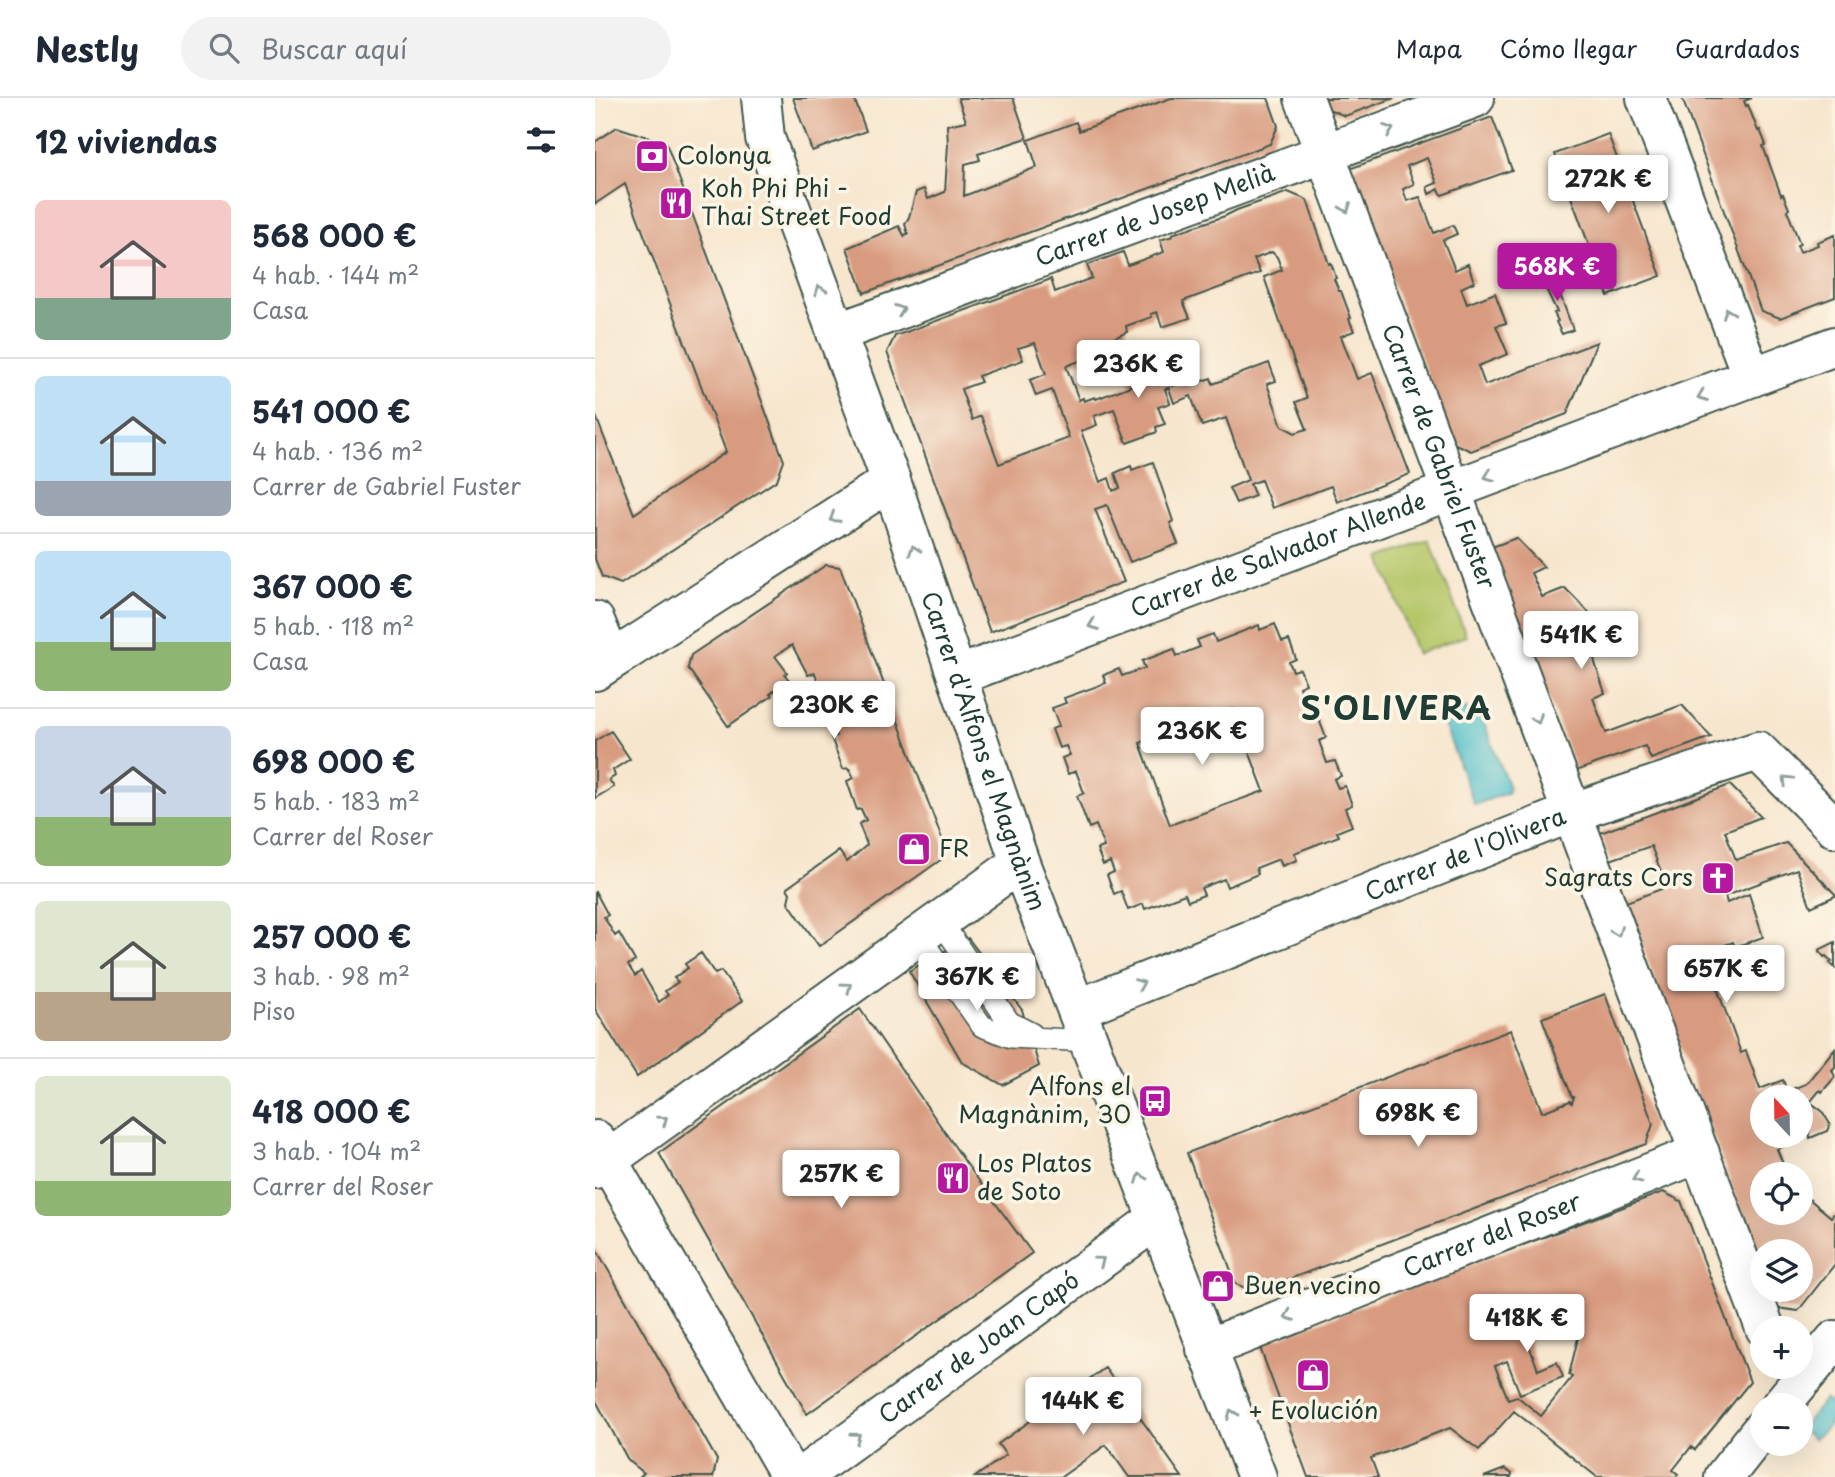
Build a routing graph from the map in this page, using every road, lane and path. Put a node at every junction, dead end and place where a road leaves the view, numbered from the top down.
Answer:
1 (761, 98) edge
2 (1304, 98) edge
3 (1475, 98) edge
4 (1646, 98) edge
5 (1325, 153) junction
6 (836, 333) junction
7 (1835, 346) edge
8 (1752, 377) junction
9 (891, 481) junction
10 (1451, 490) junction
11 (595, 621) edge
12 (603, 666) edge
13 (957, 676) junction
14 (1573, 813) junction
15 (1835, 828) edge
16 (1020, 863) junction
17 (929, 928) junction
18 (1083, 1025) junction
19 (1700, 1153) junction
20 (599, 1156) edge
21 (1157, 1219) junction
22 (1761, 1316) edge
23 (1835, 1340) edge
24 (1206, 1349) junction
25 (1783, 1389) edge
26 (1750, 1447) edge
27 (1733, 1472) edge
28 (791, 1477) edge
29 (801, 1477) edge
30 (1257, 1477) edge

6 -> 1 street, Carrer d'Alfons el Magnànim
2 - 5 street, Carrer de Gabriel Fuster
5 -> 3 street, Carrer de Josep Melià
8 -> 4 street
6 -> 5 street, Carrer de Josep Melià
5 -> 10 street, Carrer de Gabriel Fuster
6 - 9 street, Carrer d'Alfons el Magnànim
7 - 8 street, Carrer de Salvador Allende
8 -> 10 street, Carrer de Salvador Allende
9 -> 12 street
13 -> 9 street, Carrer d'Alfons el Magnànim
10 -> 13 street, Carrer de Salvador Allende
10 -> 14 street, Carrer de Gabriel Fuster
11 - 12 street
13 - 16 street, Carrer d'Alfons el Magnànim
15 -> 14 street, Carrer de l'Olivera
18 -> 14 street, Carrer de l'Olivera
14 -> 19 street, Carrer de Gabriel Fuster
16 - 17 street
16 - 18 street, Carrer d'Alfons el Magnànim
17 - 18 lane
20 -> 17 street
21 -> 18 street, Carrer d'Alfons el Magnànim
19 - 22 street, Carrer de Gabriel Fuster
19 -> 24 street, Carrer del Roser
20 - 28 street
21 - 24 street, Carrer d'Alfons el Magnànim
29 -> 21 street, Carrer de Joan Capó
23 - 25 street
30 -> 24 street, Carrer d'Alfons el Magnànim
26 - 27 street

